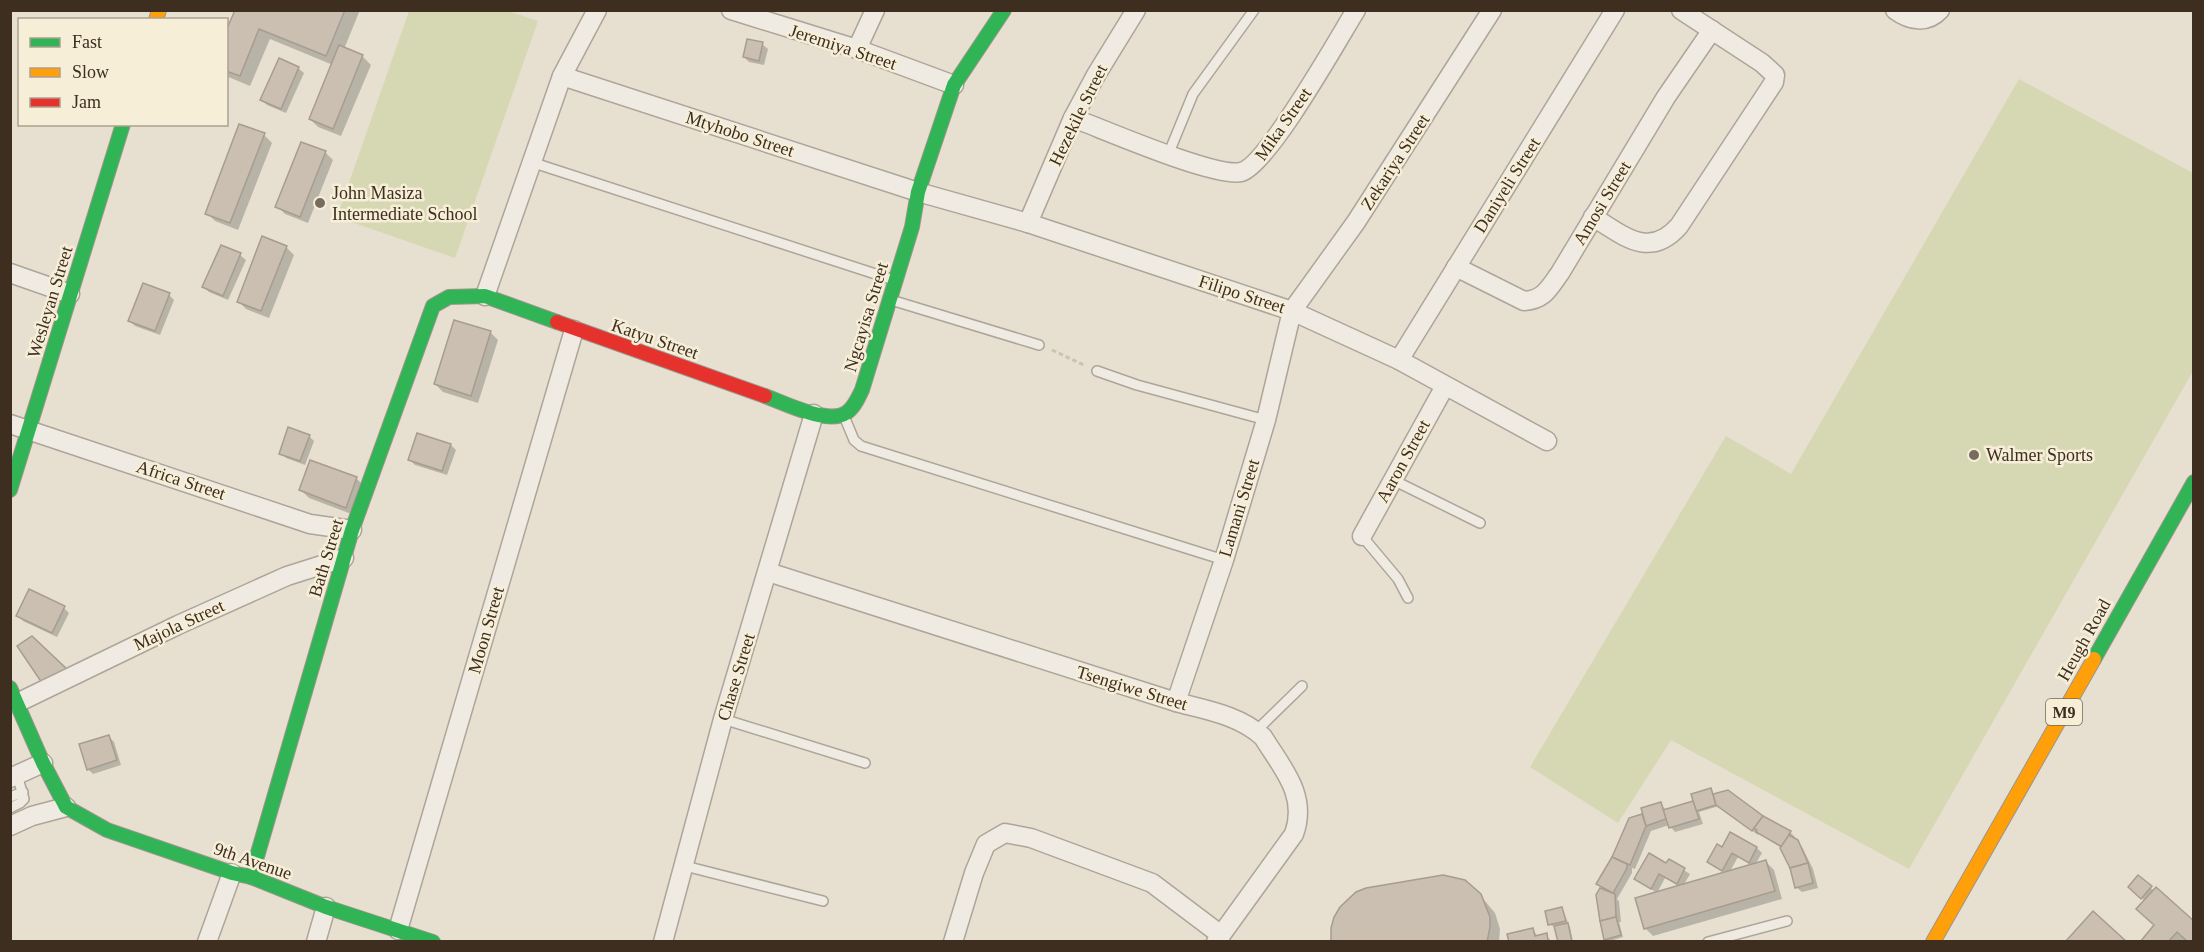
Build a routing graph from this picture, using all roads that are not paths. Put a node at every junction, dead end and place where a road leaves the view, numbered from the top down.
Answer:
1 (597, 10) edge
2 (732, 10) edge
3 (875, 10) edge
4 (1004, 10) edge
5 (1136, 10) edge
6 (1254, 10) edge
7 (1356, 10) edge
8 (1492, 10) edge
9 (1615, 10) edge
10 (1895, 10) edge
11 (1940, 10) edge
12 (1689, 12) edge
13 (1712, 30) junction
14 (857, 49) junction
15 (562, 76) junction
16 (954, 85) junction
17 (1073, 118) junction
18 (122, 126) edge
19 (1168, 154) junction
20 (531, 162) junction
21 (918, 192) junction
22 (1593, 217) junction
23 (1028, 223) junction
24 (1456, 267) junction
25 (10, 273) edge
26 (896, 281) junction
27 (70, 294) junction
28 (485, 296) junction
29 (891, 300) junction
30 (1292, 311) junction
31 (574, 330) junction
32 (1039, 345) road end
33 (1399, 360) junction
34 (1097, 371) road end
35 (1445, 386) junction
36 (814, 414) junction
37 (844, 416) junction
38 (1266, 420) junction
39 (10, 424) edge
40 (30, 430) junction
41 (1547, 441) dead end
42 (1393, 480) junction
43 (2193, 482) edge
44 (10, 490) edge
45 (1480, 523) dead end
46 (352, 530) junction
47 (1362, 536) joint
48 (344, 558) junction
49 (1224, 560) junction
50 (768, 572) junction
51 (1408, 598) dead end
52 (1302, 686) dead end
53 (14, 696) edge
54 (1176, 702) junction
55 (723, 719) junction
56 (1256, 730) junction
57 (43, 763) junction
58 (865, 763) dead end
59 (17, 782) edge
60 (10, 797) edge
61 (66, 807) junction
62 (10, 808) edge
63 (10, 826) edge
64 (685, 866) junction
65 (232, 873) junction
66 (251, 877) junction
67 (823, 901) dead end
68 (326, 907) junction
69 (1787, 921) dead end
70 (398, 930) junction
71 (1218, 938) edge
72 (429, 941) edge
73 (207, 942) edge
74 (316, 942) edge
75 (663, 942) edge
76 (953, 942) edge
77 (1708, 942) edge
78 (1933, 942) edge

1 - 15 street
2 - 14 street, Jeremiya Street
3 - 14 street
4 - 16 street, Ngcayisa Street
5 - 17 street, Hezekile Street
6 - 19 lane
7 - 19 street, Mika Street
8 - 30 street, Zekariya Street
9 - 24 street, Daniyeli Street
10 - 11 street
12 - 13 street
13 - 22 street, Amosi Street
13 - 22 street
14 - 16 street, Jeremiya Street
15 - 20 street
15 - 21 street, Mtyhobo Street
16 - 21 street, Ngcayisa Street
17 - 19 street, Mika Street
17 - 23 street, Hezekile Street
18 - 27 street, Wesleyan Street
20 - 26 lane
20 - 28 street
21 - 23 street, Filipo Street
21 - 26 street, Ngcayisa Street
22 - 24 street, Amosi Street
23 - 30 street, Filipo Street
24 - 33 street, Daniyeli Street
25 - 27 street
26 - 29 street, Ngcayisa Street
27 - 40 street, Wesleyan Street
28 - 31 street, Katyu Street
28 - 46 street, Bath Street
29 - 32 lane
29 - 37 street, Ngcayisa Street
30 - 33 street, Filipo Street
30 - 38 street, Lamani Street
31 - 36 street, Katyu Street
31 - 70 street, Moon Street
33 - 35 street, Filipo Street
34 - 38 lane
35 - 41 street, Filipo Street
35 - 42 street, Aaron Street
36 - 37 street
36 - 50 street, Chase Street
37 - 49 lane
38 - 49 street, Lamani Street
39 - 40 street, Africa Street
40 - 44 street, Wesleyan Street
40 - 46 street, Africa Street
42 - 45 lane
42 - 47 street, Aaron Street
43 - 78 street, Heugh Road / M9
46 - 48 street, Bath Street
47 - 51 lane
48 - 53 street, Majola Street
48 - 66 street, Bath Street
49 - 54 street, Lamani Street
50 - 54 street, Tsengiwe Street
50 - 55 street, Chase Street
52 - 56 lane
53 - 57 street
54 - 56 street, Tsengiwe Street
55 - 58 lane
55 - 64 street, Chase Street
56 - 71 street, Tsengiwe Street
57 - 59 street
57 - 61 street
59 - 60 lane
59 - 62 lane
61 - 63 street
61 - 65 street, 9th Avenue
64 - 67 lane
64 - 75 street, Chase Street
65 - 66 street, 9th Avenue
65 - 73 street
66 - 68 street, 9th Avenue
68 - 70 street, 9th Avenue
68 - 74 street
69 - 77 lane
70 - 72 street, 9th Avenue
71 - 76 street

